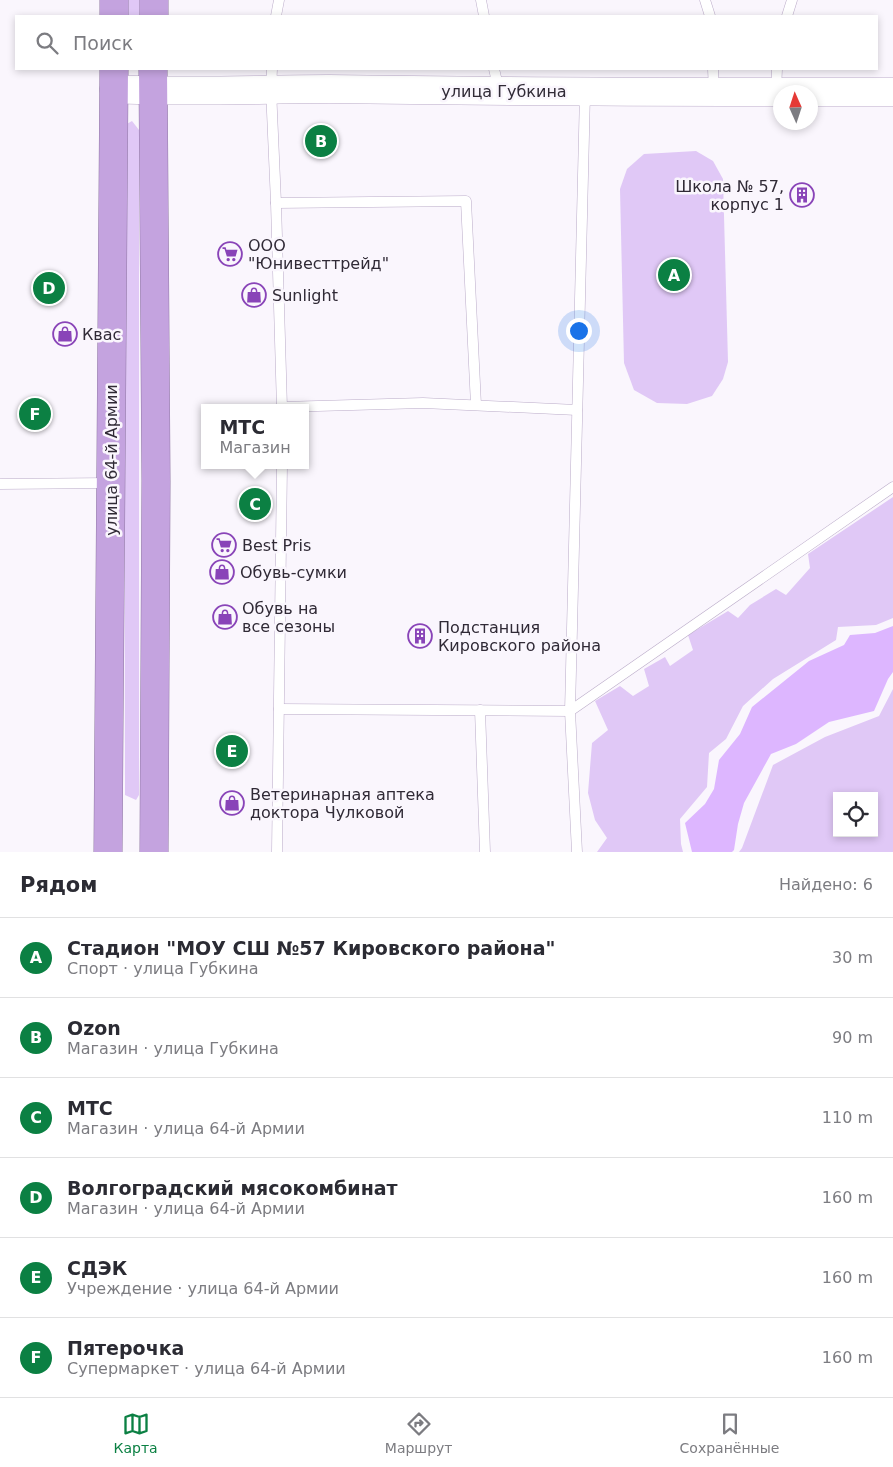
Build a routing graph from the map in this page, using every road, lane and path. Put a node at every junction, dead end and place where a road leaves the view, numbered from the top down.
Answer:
1 (114, 0) edge
2 (154, 0) edge
3 (279, 0) edge
4 (481, 0) edge
5 (704, 0) edge
6 (792, 0) edge
7 (114, 15) edge
8 (154, 15) edge
9 (276, 15) edge
10 (484, 15) edge
11 (710, 15) edge
12 (787, 15) edge
13 (114, 79) edge
14 (272, 79) edge
15 (153, 80) edge
16 (497, 80) edge
17 (713, 80) edge
18 (776, 80) edge
19 (585, 92) junction
20 (893, 92) edge
21 (276, 203) junction
22 (282, 404) edge
23 (476, 405) junction
24 (309, 406) edge
25 (577, 410) junction
26 (282, 469) edge
27 (0, 484) edge
28 (111, 484) junction
29 (893, 487) edge
30 (279, 709) junction
31 (480, 710) junction
32 (570, 711) junction
33 (108, 852) edge
34 (154, 852) edge
35 (277, 852) edge
36 (485, 852) edge
37 (577, 852) edge

1 - 7 highway
2 - 8 highway
3 - 9 lane
4 - 10 lane
5 - 11 lane
6 - 12 lane
13 - 15 street, улица Губкина
13 - 28 highway, улица 64-й Армии
14 - 15 street, улица Губкина
14 - 16 street, улица Губкина
14 - 21 lane
15 - 34 highway
16 - 19 street, улица Губкина
17 - 18 street, улица Губкина
17 - 19 street, улица Губкина
18 - 20 street, улица Губкина
19 - 25 lane
21 - 22 lane
21 - 23 lane
23 - 24 lane
23 - 25 lane
25 - 32 lane
26 - 30 lane
27 - 28 lane
28 - 33 highway, улица 64-й Армии
29 - 32 lane
30 - 31 lane
30 - 35 lane
31 - 32 lane
31 - 36 lane
32 - 37 lane

